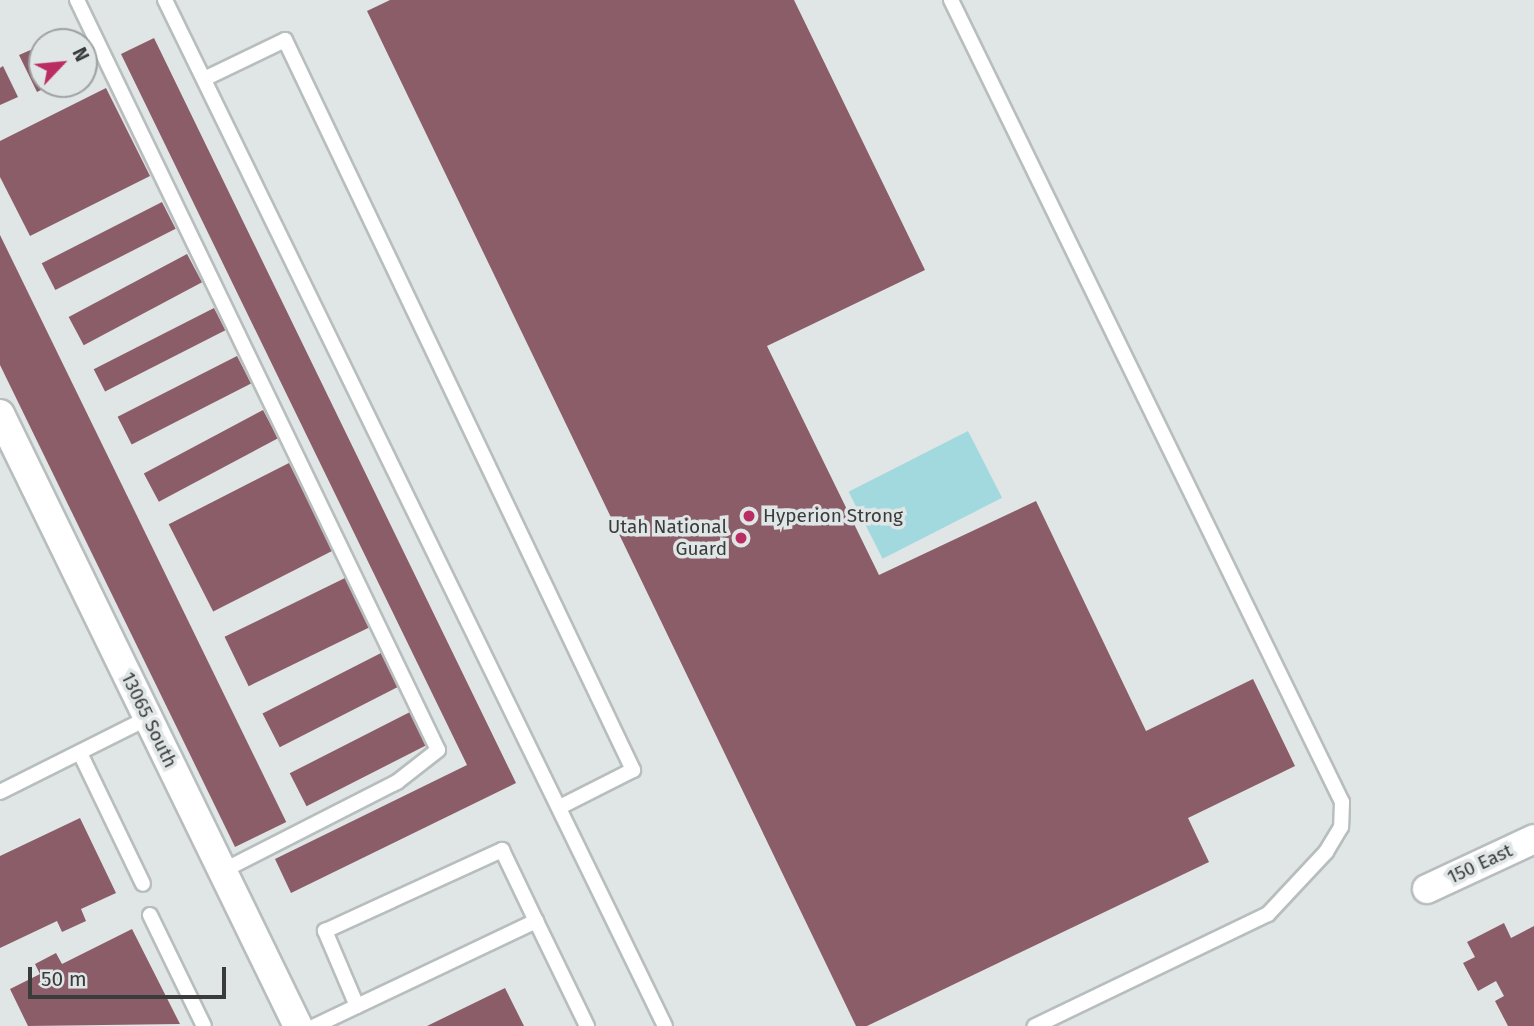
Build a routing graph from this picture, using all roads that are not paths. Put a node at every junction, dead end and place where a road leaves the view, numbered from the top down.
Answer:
1 (77, 0) edge
2 (165, 0) edge
3 (951, 0) edge
4 (204, 79) junction
5 (0, 414) edge
6 (148, 719) junction
7 (80, 752) junction
8 (0, 792) edge
9 (559, 807) junction
10 (1534, 839) edge
11 (222, 871) junction
12 (143, 884) dead end
13 (1427, 889) dead end
14 (150, 915) dead end
15 (536, 921) junction
16 (357, 1006) junction
17 (204, 1026) edge
18 (298, 1026) edge
19 (315, 1026) edge
20 (587, 1026) edge
21 (665, 1026) edge
22 (1035, 1026) edge

1 - 11 lane
2 - 4 lane
3 - 22 lane
4 - 9 lane
4 - 9 lane
5 - 6 street, 13065 South
6 - 7 lane
6 - 11 street, 13065 South
7 - 8 lane
7 - 12 lane
9 - 21 lane
10 - 13 street, 150 East
11 - 18 street, 13065 South
14 - 17 lane
15 - 16 lane
15 - 16 lane
15 - 20 lane
16 - 19 lane

